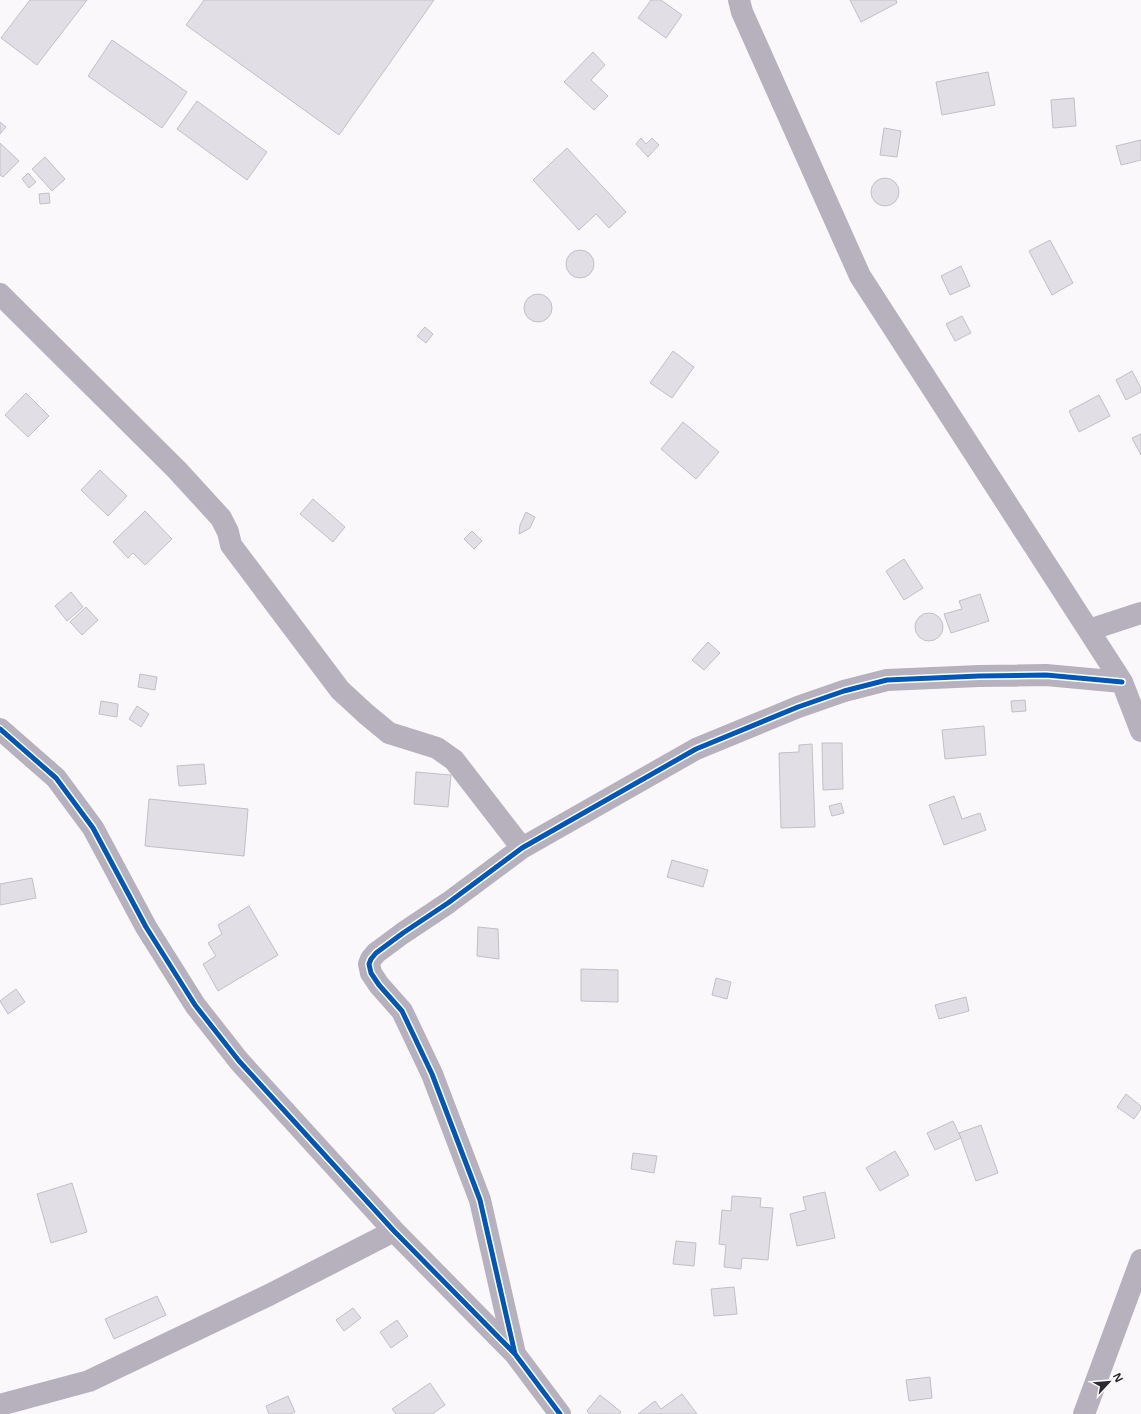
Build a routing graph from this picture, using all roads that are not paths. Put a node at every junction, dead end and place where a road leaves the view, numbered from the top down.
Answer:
1 (739, 0) edge
2 (0, 294) edge
3 (1141, 613) edge
4 (1090, 630) junction
5 (1122, 682) junction
6 (0, 729) edge
7 (1141, 730) edge
8 (522, 848) junction
9 (394, 1231) junction
10 (1141, 1260) edge
11 (515, 1354) junction
12 (0, 1405) edge
13 (560, 1414) edge
14 (1084, 1414) edge

1 - 4 street
2 - 8 street
3 - 4 street
4 - 5 street
5 - 7 street
5 - 8 street
6 - 9 street
8 - 11 street
9 - 11 street
9 - 12 street
10 - 14 street
11 - 13 street

